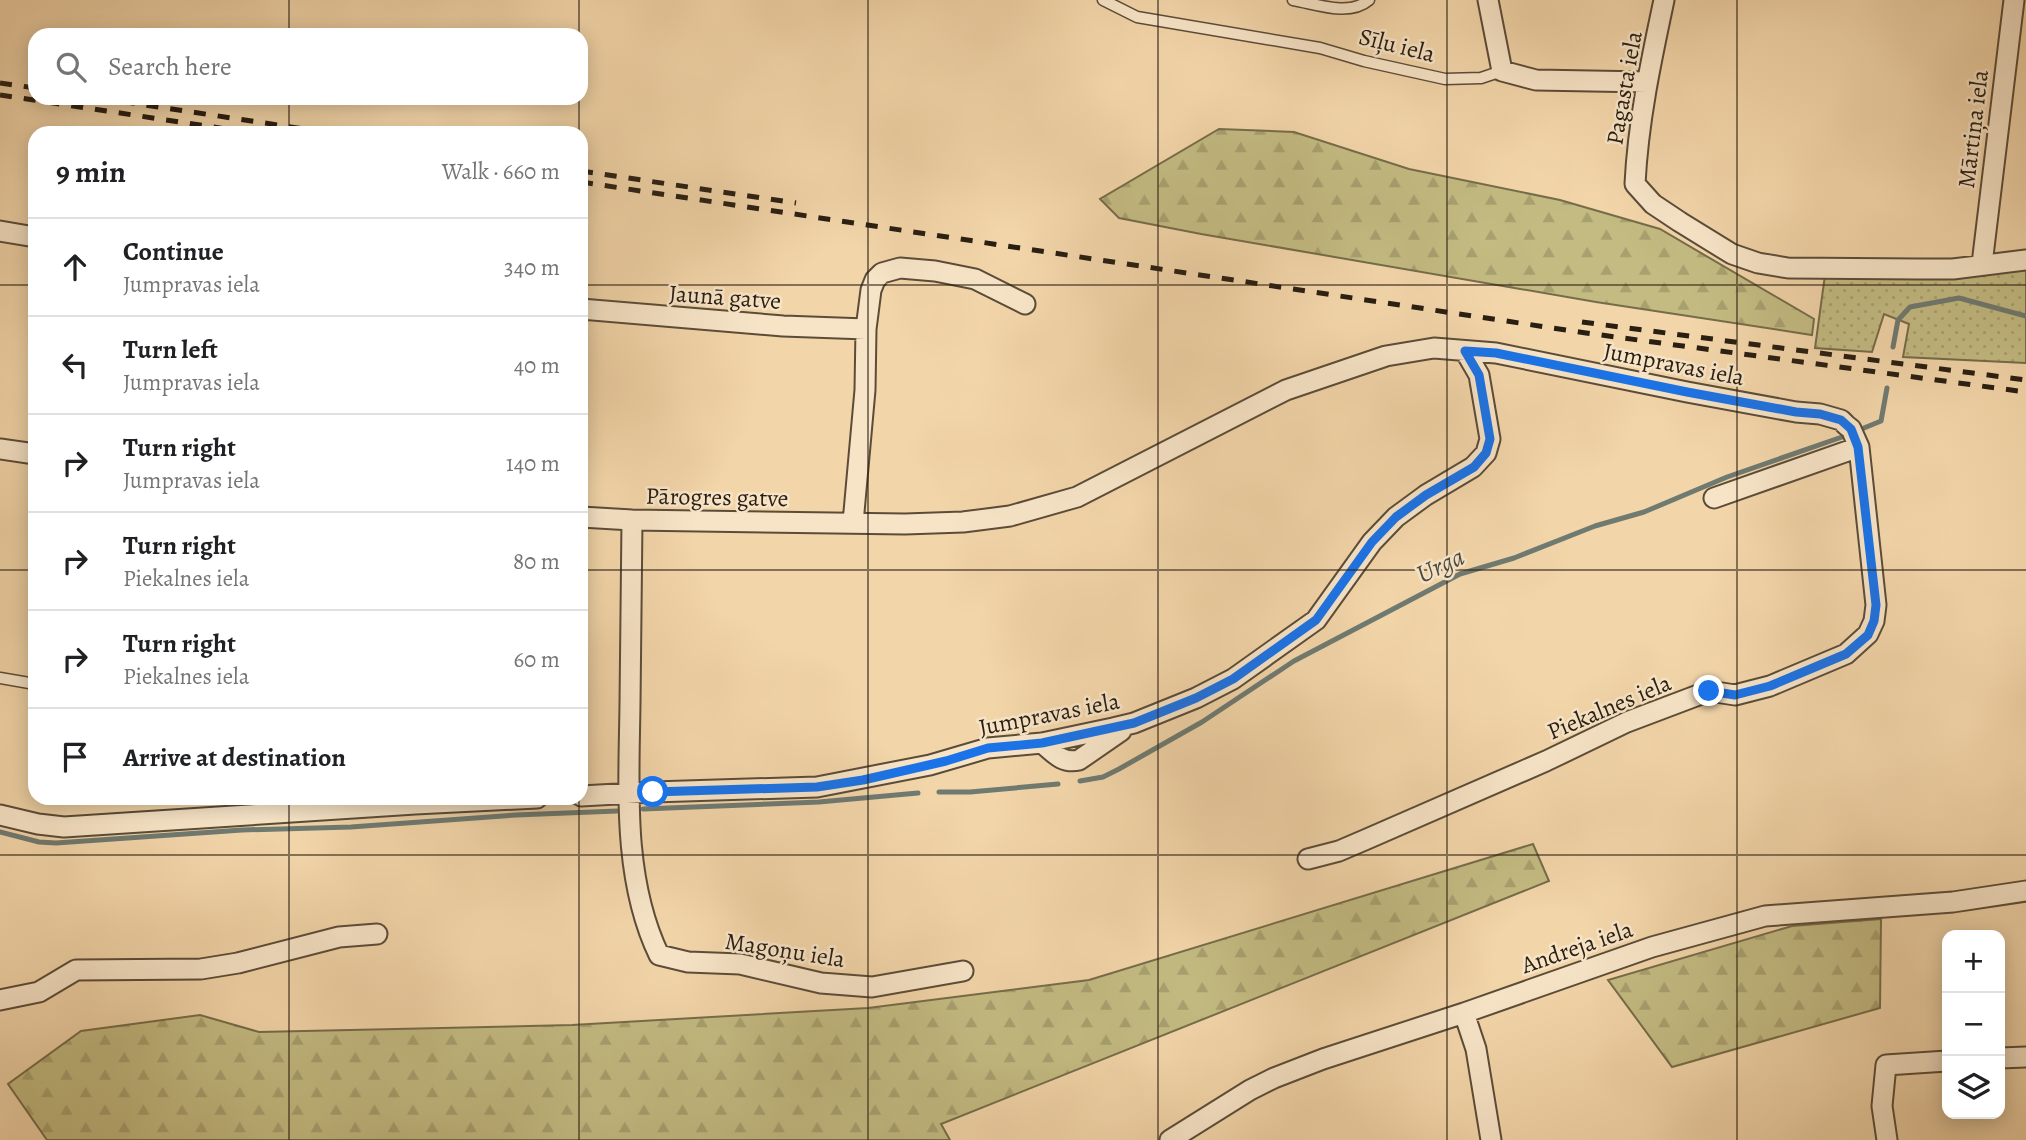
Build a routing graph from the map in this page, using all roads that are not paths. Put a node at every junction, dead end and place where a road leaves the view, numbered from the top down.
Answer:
1 (1103, 0) edge
2 (1293, 0) edge
3 (1370, 0) edge
4 (1488, 0) edge
5 (1664, 0) edge
6 (2014, 0) edge
7 (1502, 71) junction
8 (1647, 82) junction
9 (0, 231) edge
10 (28, 236) edge
11 (2026, 260) edge
12 (1982, 264) junction
13 (1025, 304) dead end
14 (588, 309) edge
15 (866, 329) junction
16 (1465, 351) junction
17 (1858, 447) junction
18 (0, 449) edge
19 (28, 453) edge
20 (1714, 498) dead end
21 (588, 517) edge
22 (632, 520) junction
23 (853, 523) junction
24 (0, 678) edge
25 (28, 683) edge
26 (628, 794) junction
27 (588, 796) edge
28 (423, 805) edge
29 (0, 815) edge
30 (1308, 859) dead end
31 (2026, 891) edge
32 (377, 934) dead end
33 (963, 971) dead end
34 (0, 1000) edge
35 (1464, 1013) junction
36 (2026, 1057) edge
37 (2005, 1058) edge
38 (1942, 1061) edge
39 (1170, 1140) edge
40 (1491, 1140) edge
41 (1887, 1140) edge

1 - 7 lane, Sīļu iela
2 - 3 lane
4 - 7 street
5 - 8 street, Pagasta iela
6 - 12 street, Mārtiņa iela
7 - 8 street
8 - 12 street, Pagasta iela
9 - 10 street
11 - 12 street
13 - 15 street
14 - 15 street, Jaunā gatve
15 - 23 street
16 - 17 street, Jumpravas iela
16 - 23 street, Jumpravas iela
16 - 26 street, Jumpravas iela
17 - 20 street
17 - 30 street, Piekalnes iela
18 - 19 street
21 - 22 street, Pārogres gatve
22 - 23 street, Pārogres gatve
22 - 26 street, Magoņu iela
24 - 25 lane
26 - 27 street, Jumpravas iela
26 - 33 street, Magoņu iela
28 - 29 street
31 - 35 street, Andreja iela
32 - 34 street
35 - 39 street, Andreja iela
35 - 40 street
36 - 37 street
38 - 41 street

